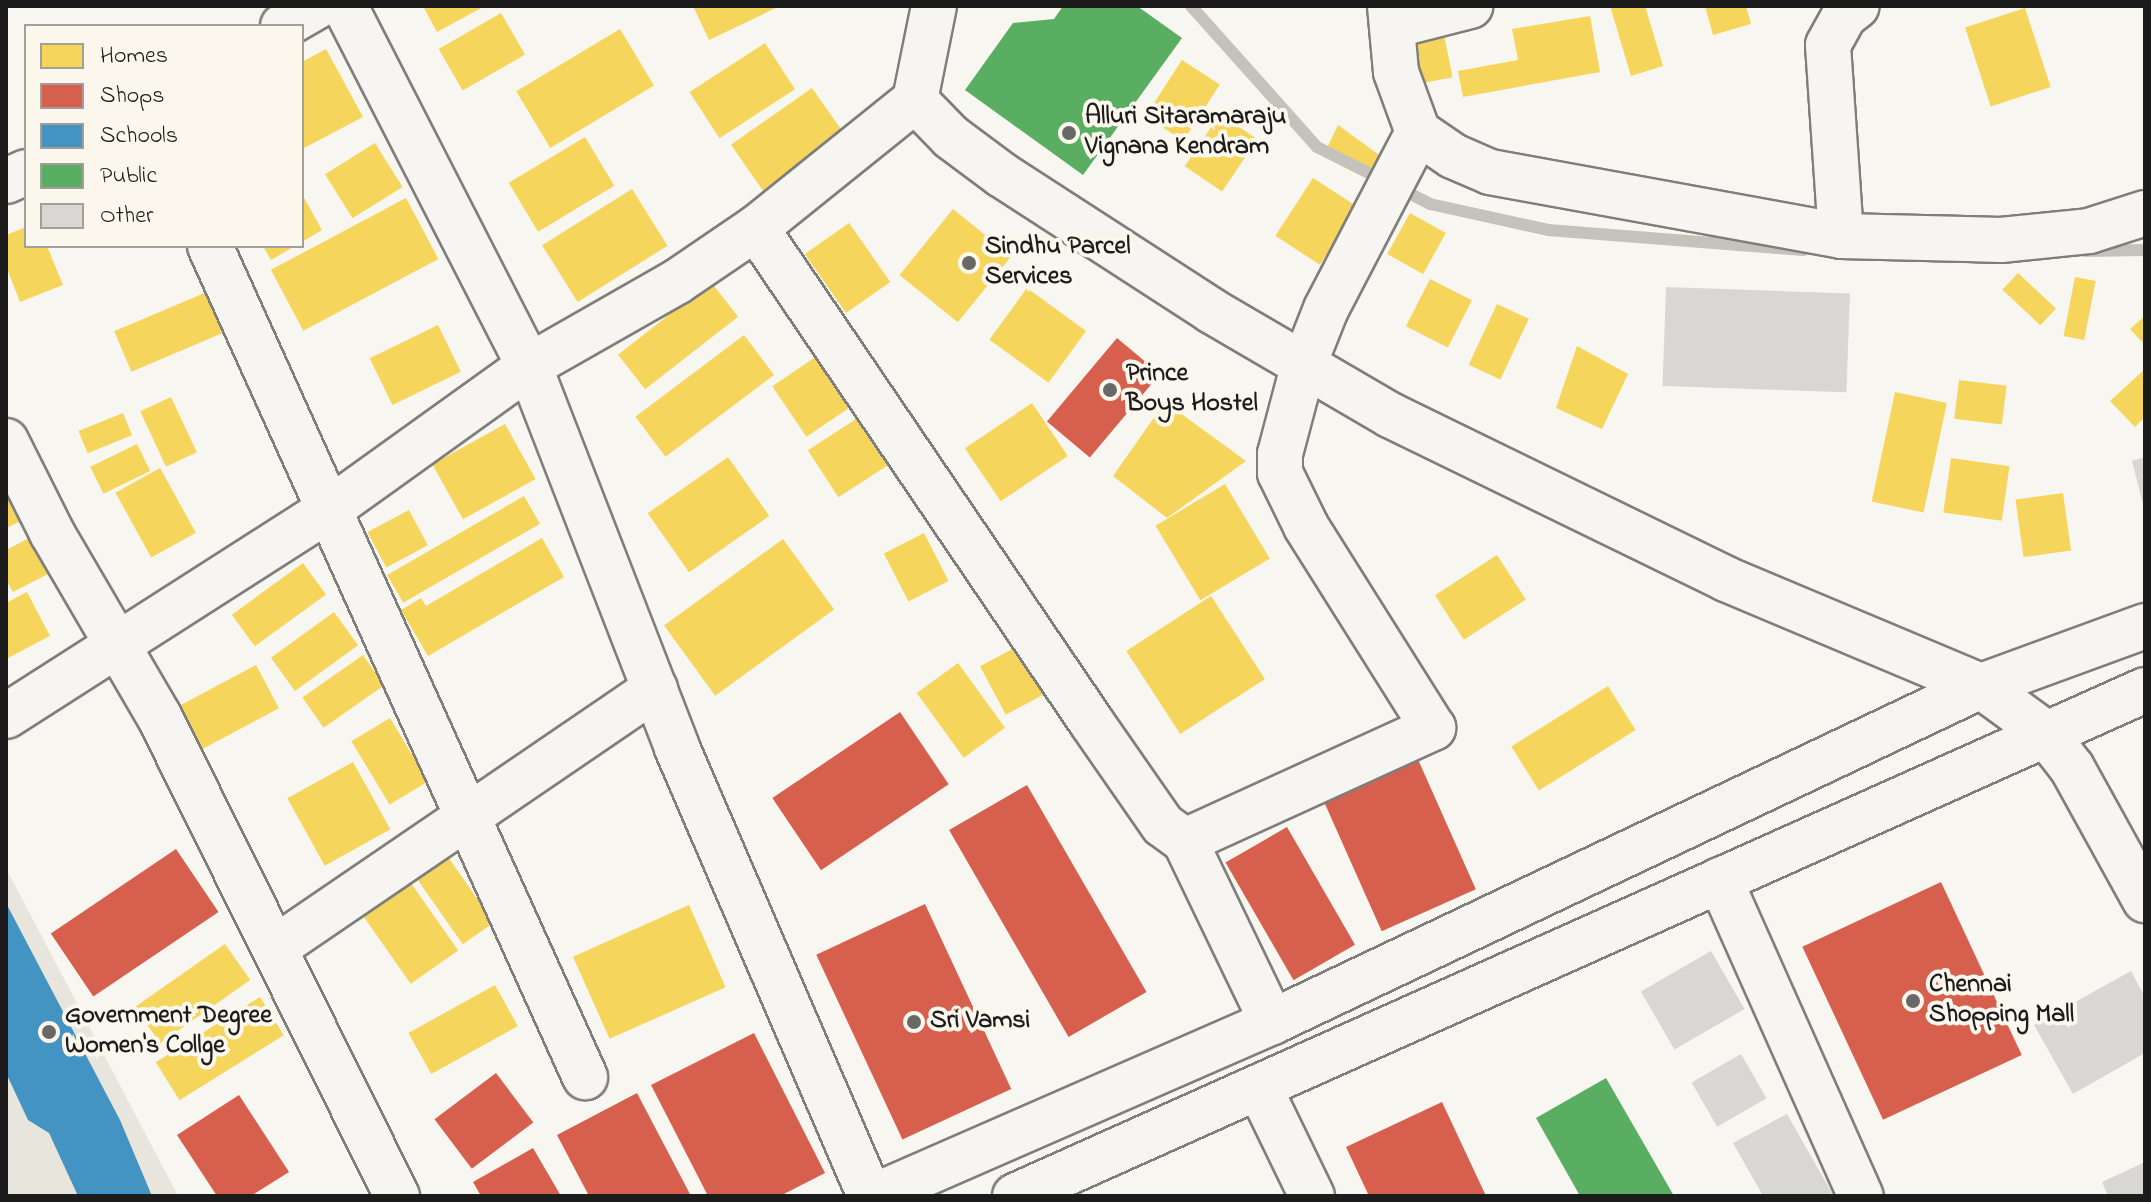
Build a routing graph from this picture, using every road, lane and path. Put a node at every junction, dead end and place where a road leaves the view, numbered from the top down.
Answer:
1 (317, 6) edge
2 (345, 6) edge
3 (934, 6) edge
4 (1470, 6) edge
5 (1857, 6) edge
6 (1391, 16) edge
7 (286, 24) edge
8 (915, 100) junction
9 (1418, 132) junction
10 (2145, 213) edge
11 (756, 228) junction
12 (1841, 236) junction
13 (211, 248) edge
14 (529, 366) junction
15 (1303, 367) junction
16 (6, 441) edge
17 (330, 509) junction
18 (2145, 626) edge
19 (117, 647) junction
20 (1981, 686) junction
21 (655, 689) junction
22 (2145, 690) edge
23 (6, 716) edge
24 (2044, 732) junction
25 (469, 819) junction
26 (1185, 841) junction
27 (1720, 880) junction
28 (2145, 900) edge
29 (275, 948) junction
30 (1272, 1022) junction
31 (585, 1077) dead end
32 (1260, 1089) junction
33 (397, 1196) edge
34 (872, 1196) edge
35 (1015, 1196) edge
36 (1312, 1196) edge
37 (1861, 1196) edge

1 - 7 street
2 - 14 street
3 - 8 street
4 - 6 street
5 - 12 street
6 - 9 street
8 - 11 street
8 - 15 street
9 - 12 street
9 - 15 street
10 - 12 street
11 - 14 street
11 - 26 street
13 - 17 street
14 - 17 street
14 - 21 street
15 - 20 street
15 - 26 street
16 - 19 street
17 - 19 street
17 - 25 street
18 - 20 street
19 - 23 street
19 - 29 street
20 - 24 street
20 - 30 street
21 - 25 street
21 - 34 street
22 - 24 street
24 - 27 street
24 - 28 street
25 - 29 street
25 - 31 street
26 - 30 street
27 - 32 street
27 - 37 street
29 - 33 street
30 - 34 street
32 - 35 street
32 - 36 street

